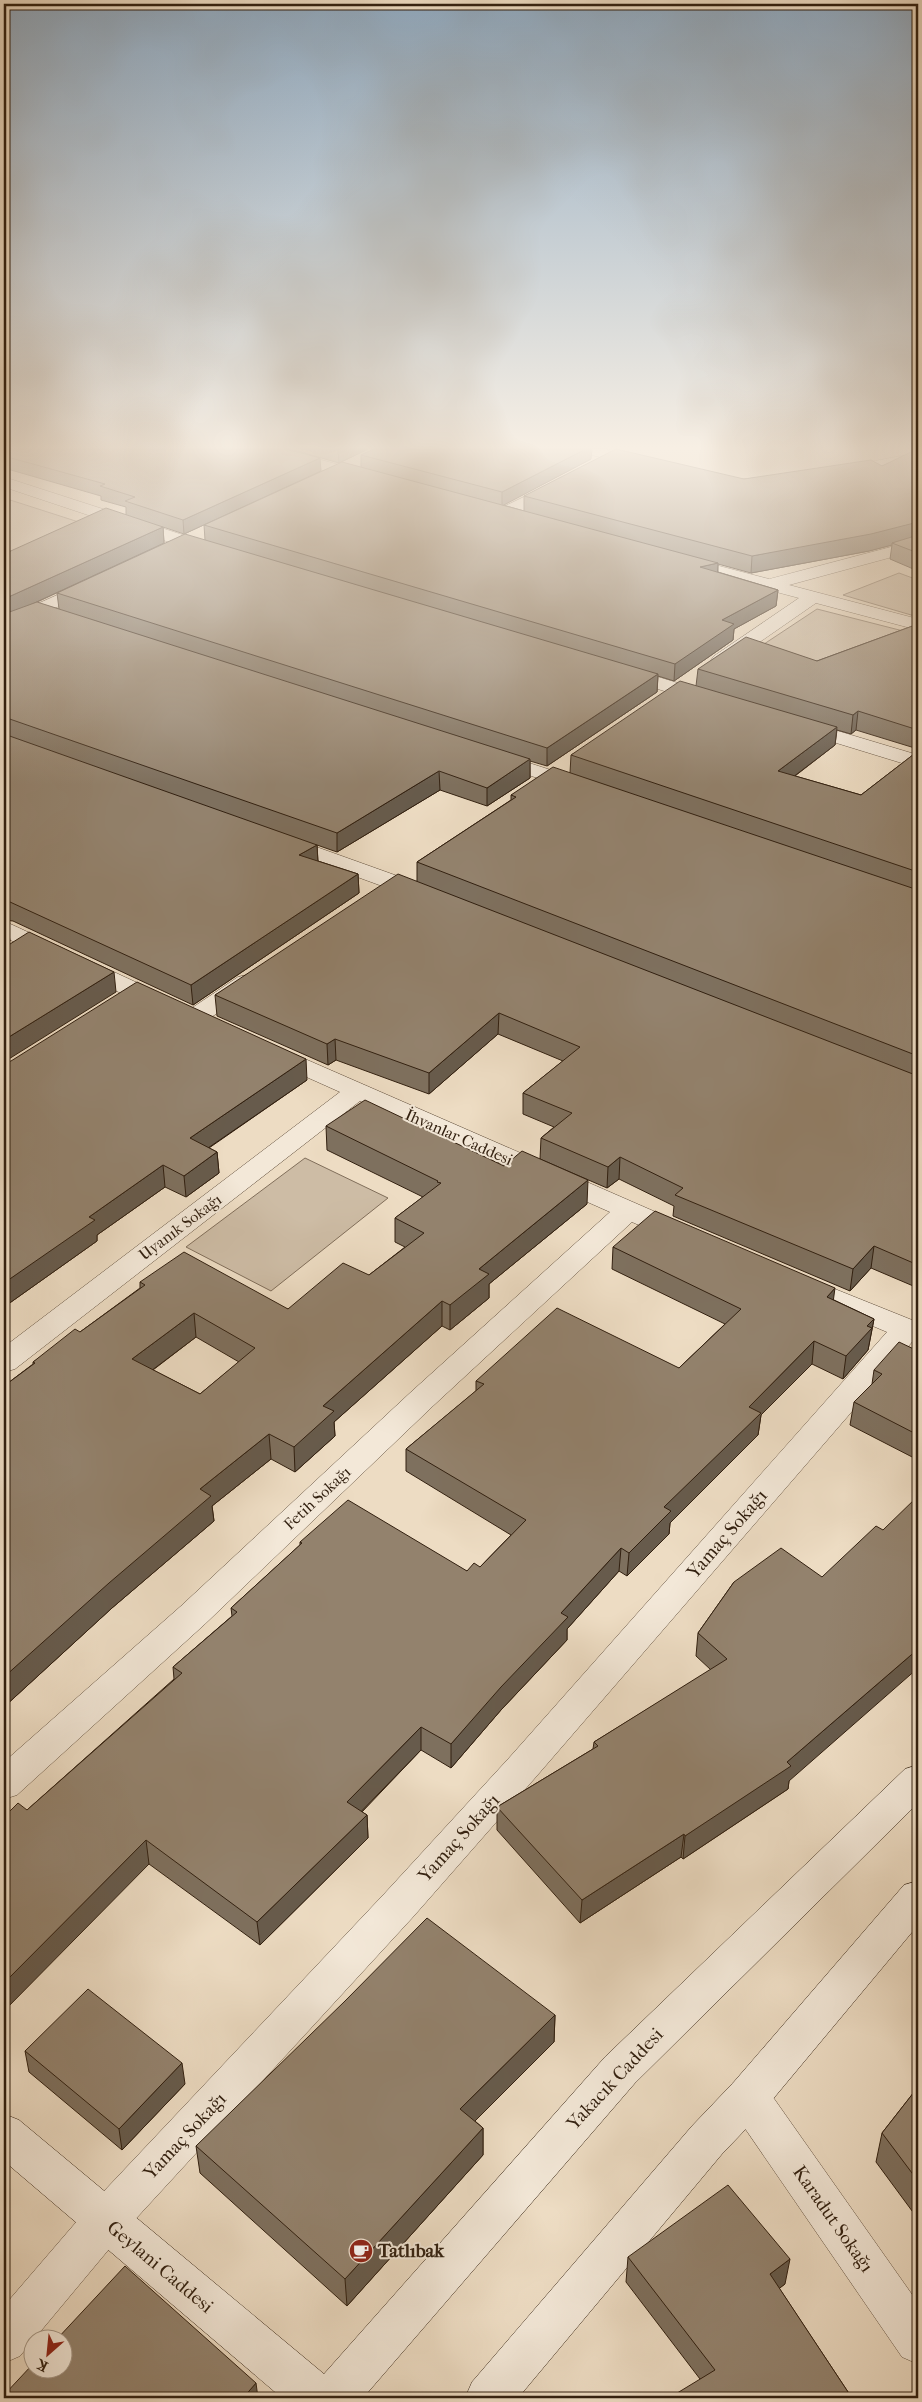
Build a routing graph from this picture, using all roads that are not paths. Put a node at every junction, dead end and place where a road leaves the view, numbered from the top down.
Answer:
1 (679, 561) edge
2 (855, 561) edge
3 (106, 578) edge
4 (766, 585) junction
5 (812, 597) junction
6 (37, 610) junction
7 (65, 619) edge
8 (918, 625) edge
9 (4, 626) edge
10 (604, 667) edge
11 (678, 689) junction
12 (724, 703) edge
13 (654, 705) edge
14 (780, 720) edge
15 (474, 751) edge
16 (574, 760) dead end
17 (918, 762) edge
18 (550, 776) junction
19 (526, 792) edge
20 (598, 792) edge
21 (265, 836) edge
22 (402, 876) junction
23 (370, 898) edge
24 (440, 900) edge
25 (15, 941) edge
26 (267, 968) edge
27 (136, 992) junction
28 (111, 1007) edge
29 (195, 1018) junction
30 (222, 1030) edge
31 (249, 1042) edge
32 (356, 1092) junction
33 (628, 1211) junction
34 (700, 1241) edge
35 (781, 1276) edge
36 (913, 1331) edge
37 (4, 1362) edge
38 (918, 1780) edge
39 (4, 1784) edge
40 (918, 1897) edge
41 (748, 2097) junction
42 (4, 2134) edge
43 (105, 2221) junction
44 (4, 2340) edge
45 (918, 2341) edge
46 (317, 2398) edge
47 (333, 2398) edge
48 (488, 2398) edge

1 - 4 street
2 - 4 street
3 - 6 street
4 - 5 street
5 - 8 street
5 - 11 street
6 - 7 street
6 - 9 street
10 - 11 street
11 - 12 street
11 - 13 street
14 - 17 street
15 - 18 street
16 - 18 street
18 - 19 street
18 - 20 street
21 - 22 street
22 - 23 street
22 - 24 street
25 - 27 street
26 - 29 street
27 - 28 street
27 - 29 street
29 - 30 street
31 - 32 street, İhvanlar Caddesi
32 - 33 street, İhvanlar Caddesi
32 - 37 street, Uyanık Sokağı
33 - 34 street, İhvanlar Caddesi
33 - 39 street, Fetih Sokağı
35 - 36 street
36 - 43 street, Yamaç Sokağı
38 - 47 street, Yakacık Caddesi
40 - 41 street
41 - 45 street, Karadut Sokağı
41 - 48 street
42 - 43 street, Geylani Caddesi
43 - 44 street, Yamaç Sokağı
43 - 46 street, Geylani Caddesi

